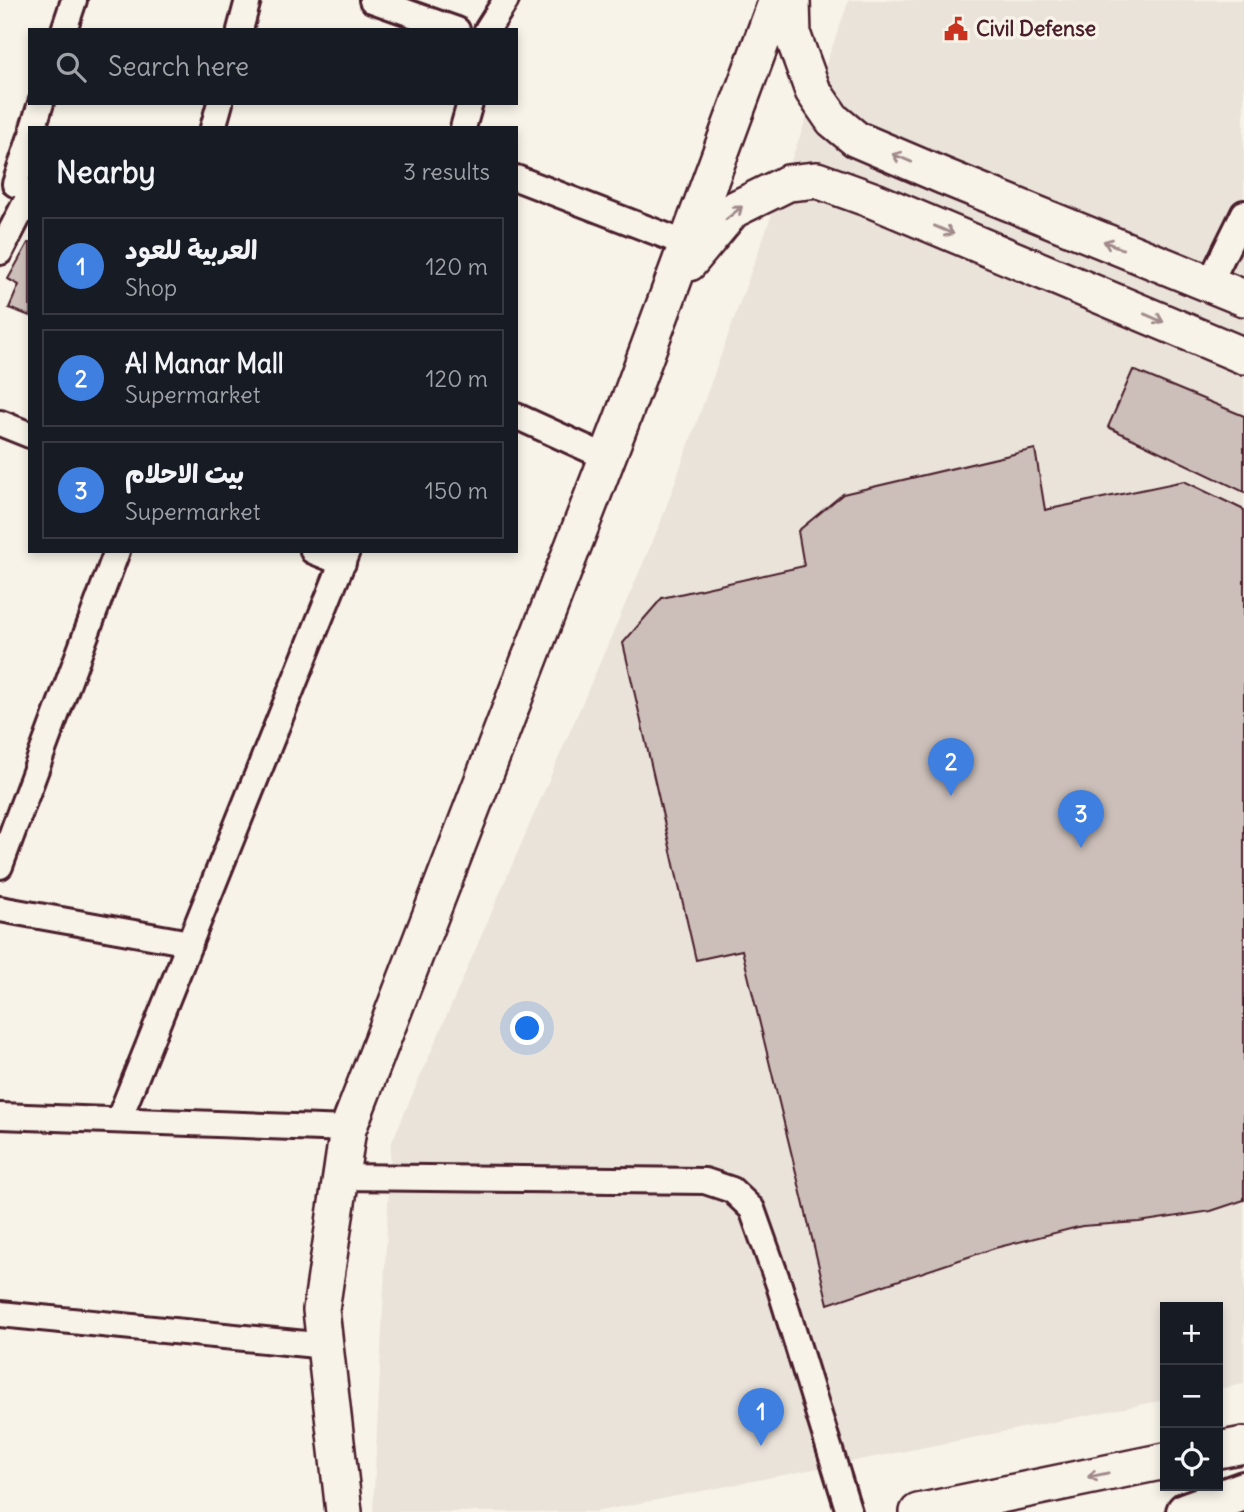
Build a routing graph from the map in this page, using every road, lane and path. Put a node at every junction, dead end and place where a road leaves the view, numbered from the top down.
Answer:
1 (74, 0) edge
2 (248, 0) edge
3 (372, 0) edge
4 (506, 0) edge
5 (778, 0) edge
6 (792, 0) edge
7 (65, 28) edge
8 (241, 28) edge
9 (451, 28) edge
10 (488, 28) edge
11 (40, 105) edge
12 (219, 105) edge
13 (469, 105) edge
14 (34, 126) edge
15 (214, 126) edge
16 (464, 126) edge
17 (28, 148) edge
18 (518, 179) edge
19 (19, 187) edge
20 (1244, 213) edge
21 (687, 244) junction
22 (0, 252) edge
23 (673, 282) junction
24 (1209, 284) junction
25 (1244, 298) edge
26 (1244, 356) edge
27 (518, 417) edge
28 (0, 423) edge
29 (28, 434) edge
30 (608, 458) junction
31 (116, 553) edge
32 (324, 553) edge
33 (345, 557) edge
34 (0, 866) edge
35 (0, 909) edge
36 (190, 943) junction
37 (0, 1116) edge
38 (119, 1119) junction
39 (348, 1129) junction
40 (341, 1177) junction
41 (0, 1314) edge
42 (326, 1346) junction
43 (1244, 1445) edge
44 (1223, 1449) edge
45 (1160, 1462) edge
46 (1244, 1491) edge
47 (344, 1512) edge
48 (849, 1512) edge
49 (918, 1512) edge
50 (1186, 1512) edge

1 - 7 street
2 - 8 street
3 - 9 street
4 - 10 street
5 - 21 main road
24 -> 6 main road
11 - 14 street
12 - 15 street
13 - 16 street
17 - 19 street
18 - 21 street
19 - 22 street
20 - 24 street
21 - 23 main road
23 -> 26 main road
23 - 30 main road
24 - 25 main road
27 - 30 street
28 - 29 street
30 - 39 main road
31 - 34 street
32 - 33 street
33 - 36 street
35 - 36 street
36 - 38 street
37 - 38 street
38 - 39 street
39 - 40 main road
40 - 42 main road
40 - 48 street
41 - 42 street
42 - 47 main road
43 - 44 main road
45 -> 49 main road
46 - 50 highway

